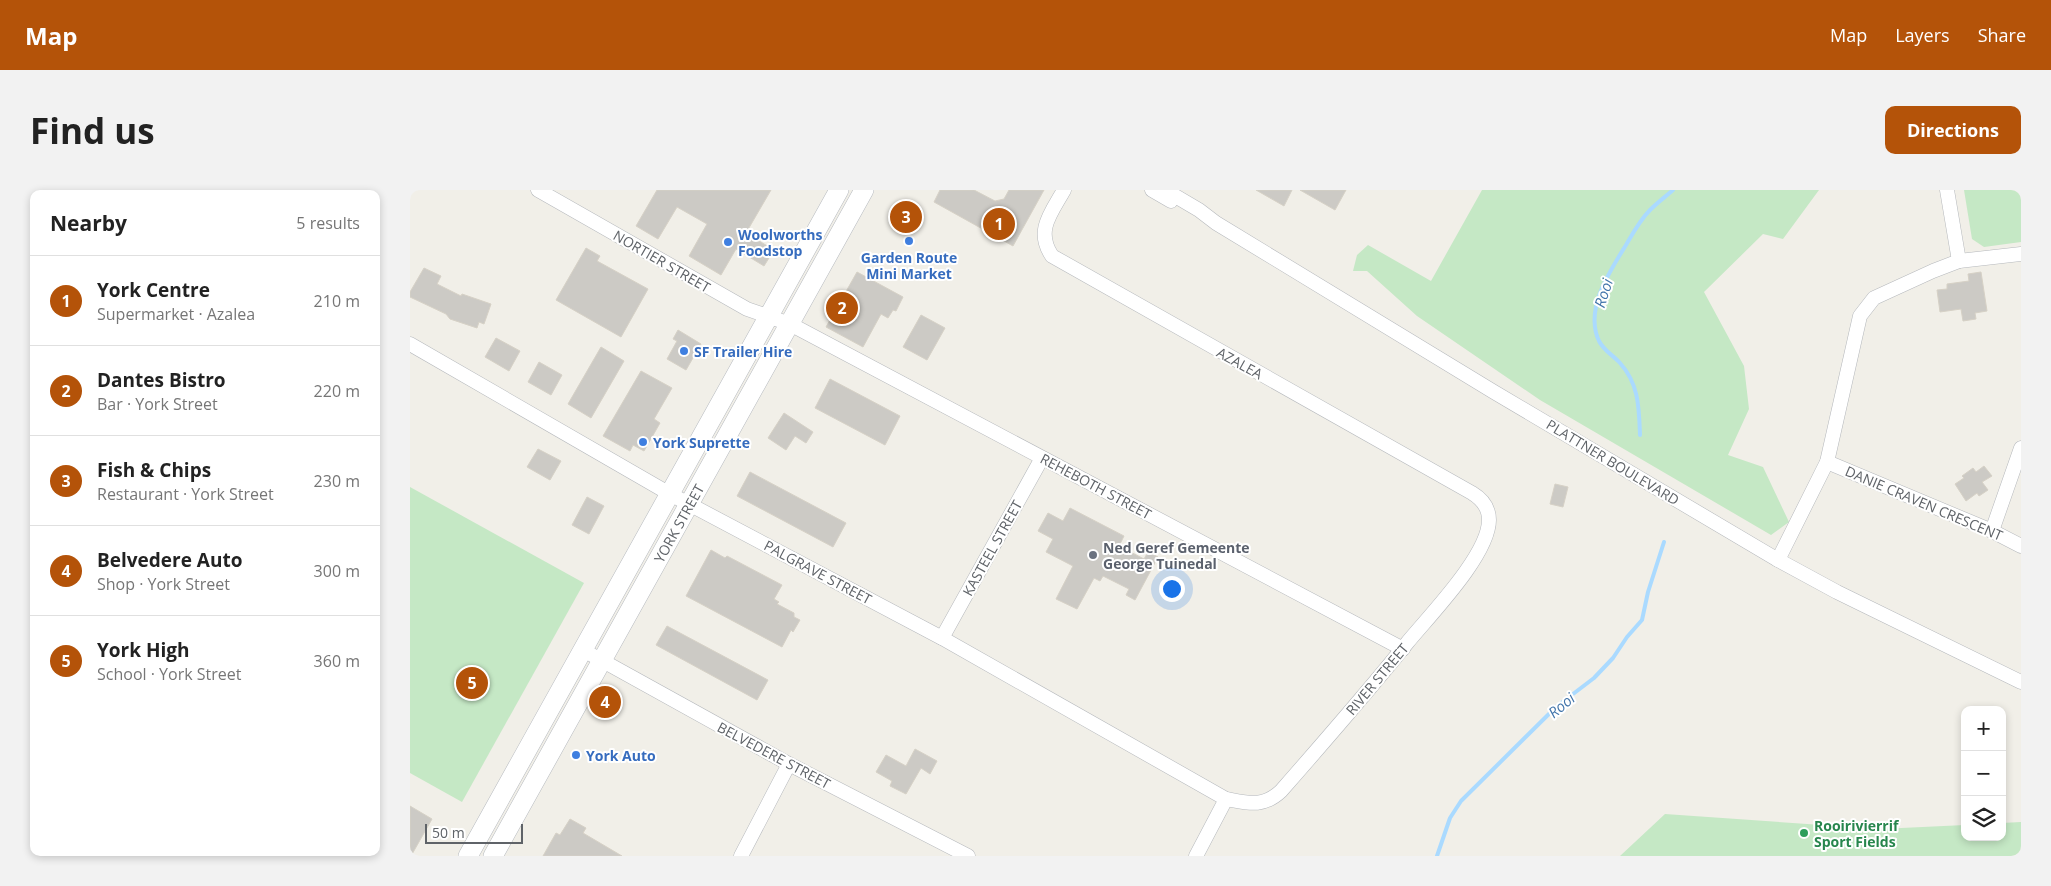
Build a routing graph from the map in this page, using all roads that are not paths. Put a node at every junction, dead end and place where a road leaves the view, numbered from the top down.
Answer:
1 (538, 190) edge
2 (840, 190) edge
3 (864, 190) edge
4 (1064, 190) edge
5 (1152, 190) edge
6 (1165, 190) edge
7 (1947, 190) edge
8 (1216, 223) junction
9 (2021, 254) edge
10 (1959, 261) junction
11 (768, 318) junction
12 (790, 324) junction
13 (410, 344) edge
14 (2021, 448) edge
15 (1042, 458) junction
16 (1827, 462) junction
17 (670, 494) junction
18 (689, 504) junction
19 (1488, 510) joint
20 (1992, 531) junction
21 (2021, 546) edge
22 (1778, 560) junction
23 (942, 638) junction
24 (1403, 649) junction
25 (583, 650) junction
26 (602, 660) junction
27 (2021, 682) edge
28 (789, 764) junction
29 (1226, 799) junction
30 (468, 856) edge
31 (493, 856) edge
32 (742, 856) edge
33 (968, 856) edge
34 (1196, 856) edge

1 - 11 street, NORTIER STREET
2 - 11 main road, YORK STREET
3 - 12 main road, YORK STREET
4 - 19 street, AZALEA
5 - 8 street, PLATTNER BOULEVARD
6 - 8 street, PLATTNER BOULEVARD
7 - 10 street
8 - 22 street, PLATTNER BOULEVARD
9 - 10 street
10 - 16 street
11 - 12 street, NORTIER STREET
11 - 17 main road, YORK STREET
12 - 15 street, REHEBOTH STREET
12 - 18 main road, YORK STREET
13 - 17 street, PALGRAVE STREET
14 - 20 street
15 - 23 street, KASTEEL STREET
15 - 24 street, REHEBOTH STREET
16 - 20 street, DANIE CRAVEN CRESCENT
16 - 22 street
17 - 18 street, PALGRAVE STREET
17 - 25 main road, YORK STREET
18 - 23 street, PALGRAVE STREET
18 - 26 main road, YORK STREET
19 - 24 street, RIVER STREET
20 - 21 street, DANIE CRAVEN CRESCENT
22 - 27 street, PLATTNER BOULEVARD
23 - 29 street, PALGRAVE STREET
24 - 29 street, RIVER STREET
25 - 26 street, BELVEDERE STREET
25 - 30 main road, YORK STREET
26 - 28 street, BELVEDERE STREET
26 - 31 main road, YORK STREET
28 - 32 street
28 - 33 street, BELVEDERE STREET
29 - 34 street

